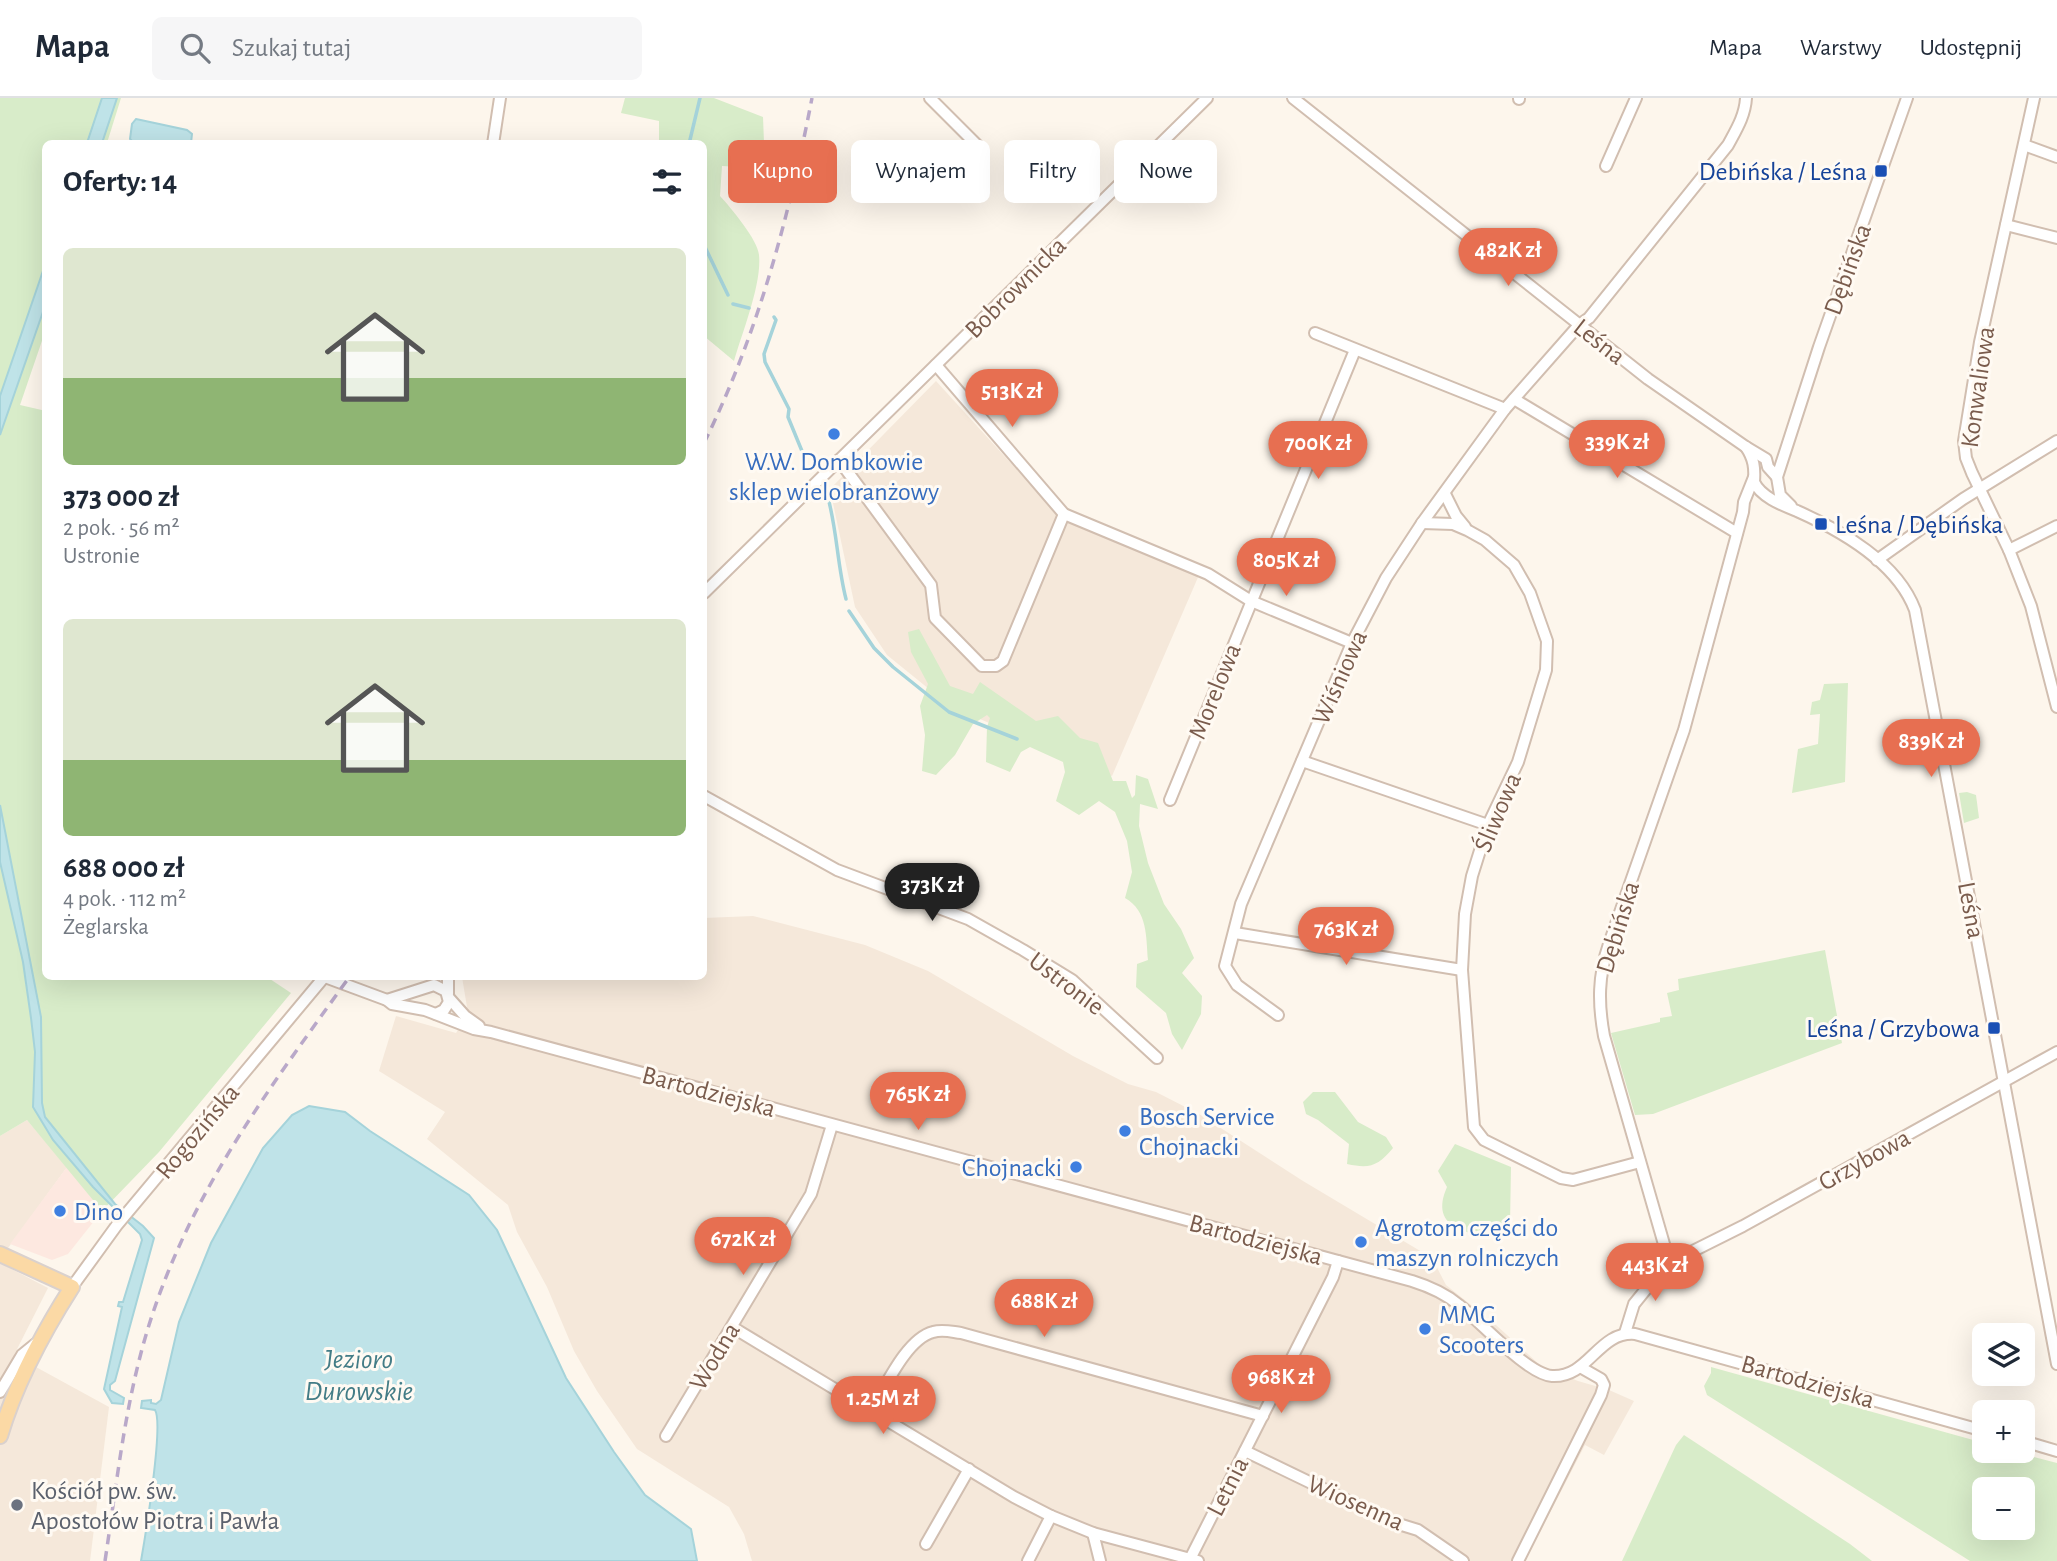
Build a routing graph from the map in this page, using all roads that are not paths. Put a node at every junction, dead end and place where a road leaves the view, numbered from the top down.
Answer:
1 (500, 98) edge
2 (930, 98) edge
3 (1207, 98) edge
4 (1293, 98) edge
5 (1636, 98) edge
6 (1746, 98) edge
7 (1907, 98) edge
8 (2034, 98) edge
9 (494, 140) edge
10 (972, 140) edge
11 (2024, 145) junction
12 (2057, 157) edge
13 (1606, 166) dead end
14 (2006, 225) junction
15 (2057, 238) edge
16 (1579, 325) junction
17 (1315, 333) dead end
18 (1355, 350) junction
19 (936, 365) junction
20 (1514, 399) junction
21 (1505, 409) junction
22 (1788, 440) junction
23 (2057, 441) edge
24 (1746, 447) junction
25 (839, 460) junction
26 (1768, 467) junction
27 (1755, 475) junction
28 (1777, 481) junction
29 (1980, 490) junction
30 (1764, 492) junction
31 (1445, 494) junction
32 (1743, 512) junction
33 (1798, 512) junction
34 (1064, 514) junction
35 (1422, 523) junction
36 (2057, 526) edge
37 (1467, 530) junction
38 (1737, 533) junction
39 (2009, 551) junction
40 (1877, 560) junction
41 (707, 590) edge
42 (1251, 601) junction
43 (1352, 643) junction
44 (2057, 707) edge
45 (1302, 761) junction
46 (707, 798) edge
47 (1170, 800) dead end
48 (1488, 825) junction
49 (1235, 933) junction
50 (1462, 970) junction
51 (322, 980) edge
52 (333, 980) edge
53 (447, 980) edge
54 (433, 983) edge
55 (448, 996) junction
56 (387, 1000) junction
57 (431, 1012) junction
58 (1278, 1015) dead end
59 (491, 1032) junction
60 (2057, 1052) edge
61 (1157, 1058) dead end
62 (2004, 1081) junction
63 (832, 1125) junction
64 (1640, 1162) junction
65 (0, 1254) edge
66 (1338, 1261) junction
67 (1670, 1265) junction
68 (72, 1287) junction
69 (732, 1327) junction
70 (1625, 1333) junction
71 (40, 1340) junction
72 (2057, 1364) edge
73 (1580, 1367) junction
74 (0, 1392) edge
75 (871, 1410) junction
76 (1263, 1416) junction
77 (1972, 1428) edge
78 (0, 1436) edge
79 (666, 1436) dead end
80 (2035, 1445) edge
81 (1245, 1451) junction
82 (2057, 1451) edge
83 (969, 1469) junction
84 (1051, 1516) junction
85 (1093, 1533) junction
86 (926, 1544) dead end
87 (1192, 1560) edge
88 (1028, 1561) edge
89 (1100, 1561) edge
90 (1463, 1561) edge
91 (1518, 1561) edge

1 - 9 street
2 - 10 street
3 - 19 street, Bobrownicka
4 - 16 street, Leśna
5 - 13 street
6 - 16 street, Wiśniowa
7 - 22 street, Dębińska
8 - 11 street, Konwaliowa
11 - 12 street
11 - 14 street, Konwaliowa
14 - 15 street
14 - 29 street, Konwaliowa
16 - 20 street, Wiśniowa
16 - 24 street, Leśna
17 - 18 street
18 - 21 street
18 - 42 street, Morelowa
19 - 25 street, Bobrownicka
19 - 34 street
20 - 21 street, Wiśniowa
20 - 38 street
21 - 31 street, Wiśniowa
22 - 26 street, Dębińska
22 - 28 street, Dębińska
23 - 29 street
24 - 26 street, Leśna
24 - 27 street
25 - 34 street
25 - 41 street, Bobrownicka
26 - 27 street
26 - 28 street
27 - 30 street
27 - 32 street, Dębińska
28 - 30 street
28 - 33 street, Leśna
29 - 39 street, Konwaliowa
29 - 40 street
30 - 32 street
30 - 33 street, Leśna
31 - 35 street, Wiśniowa
31 - 37 street, Śliwowa
32 - 38 street, Dębińska
33 - 40 street, Leśna
34 - 42 street
35 - 37 street, Śliwowa
35 - 43 street, Wiśniowa
36 - 39 street
37 - 48 street, Śliwowa
38 - 64 street, Dębińska
39 - 44 street, Konwaliowa
40 - 62 street, Leśna
42 - 43 street
42 - 47 street, Morelowa
43 - 45 street, Wiśniowa
45 - 48 street
45 - 49 street, Wiśniowa
46 - 61 street, Ustronie
48 - 50 street, Śliwowa
49 - 50 street
49 - 58 street, Wiśniowa
50 - 64 street, Śliwowa
51 - 68 street, Rogozińska
52 - 56 street, Bartodziejska
53 - 55 street
54 - 55 street
54 - 56 street
54 - 57 street
55 - 57 street
55 - 59 street, Bartodziejska
56 - 57 street, Bartodziejska
57 - 59 street, Bartodziejska
59 - 63 street, Bartodziejska
60 - 62 street, Grzybowa
62 - 67 street, Grzybowa
62 - 72 street, Leśna
63 - 66 street, Bartodziejska
63 - 69 street, Wodna
64 - 67 street, Dębińska
65 - 68 main road
66 - 73 street, Bartodziejska
66 - 76 street, Letnia
67 - 70 street
68 - 71 main road
69 - 75 street
69 - 79 street, Wodna
70 - 73 street
70 - 77 street, Bartodziejska
71 - 74 street
71 - 78 main road
73 - 91 street
75 - 76 street
75 - 83 street
76 - 81 street, Letnia
80 - 82 street
81 - 87 street, Letnia
81 - 90 street, Wiosenna
83 - 84 street
83 - 86 street
84 - 85 street
84 - 88 street
85 - 87 street
85 - 89 street

